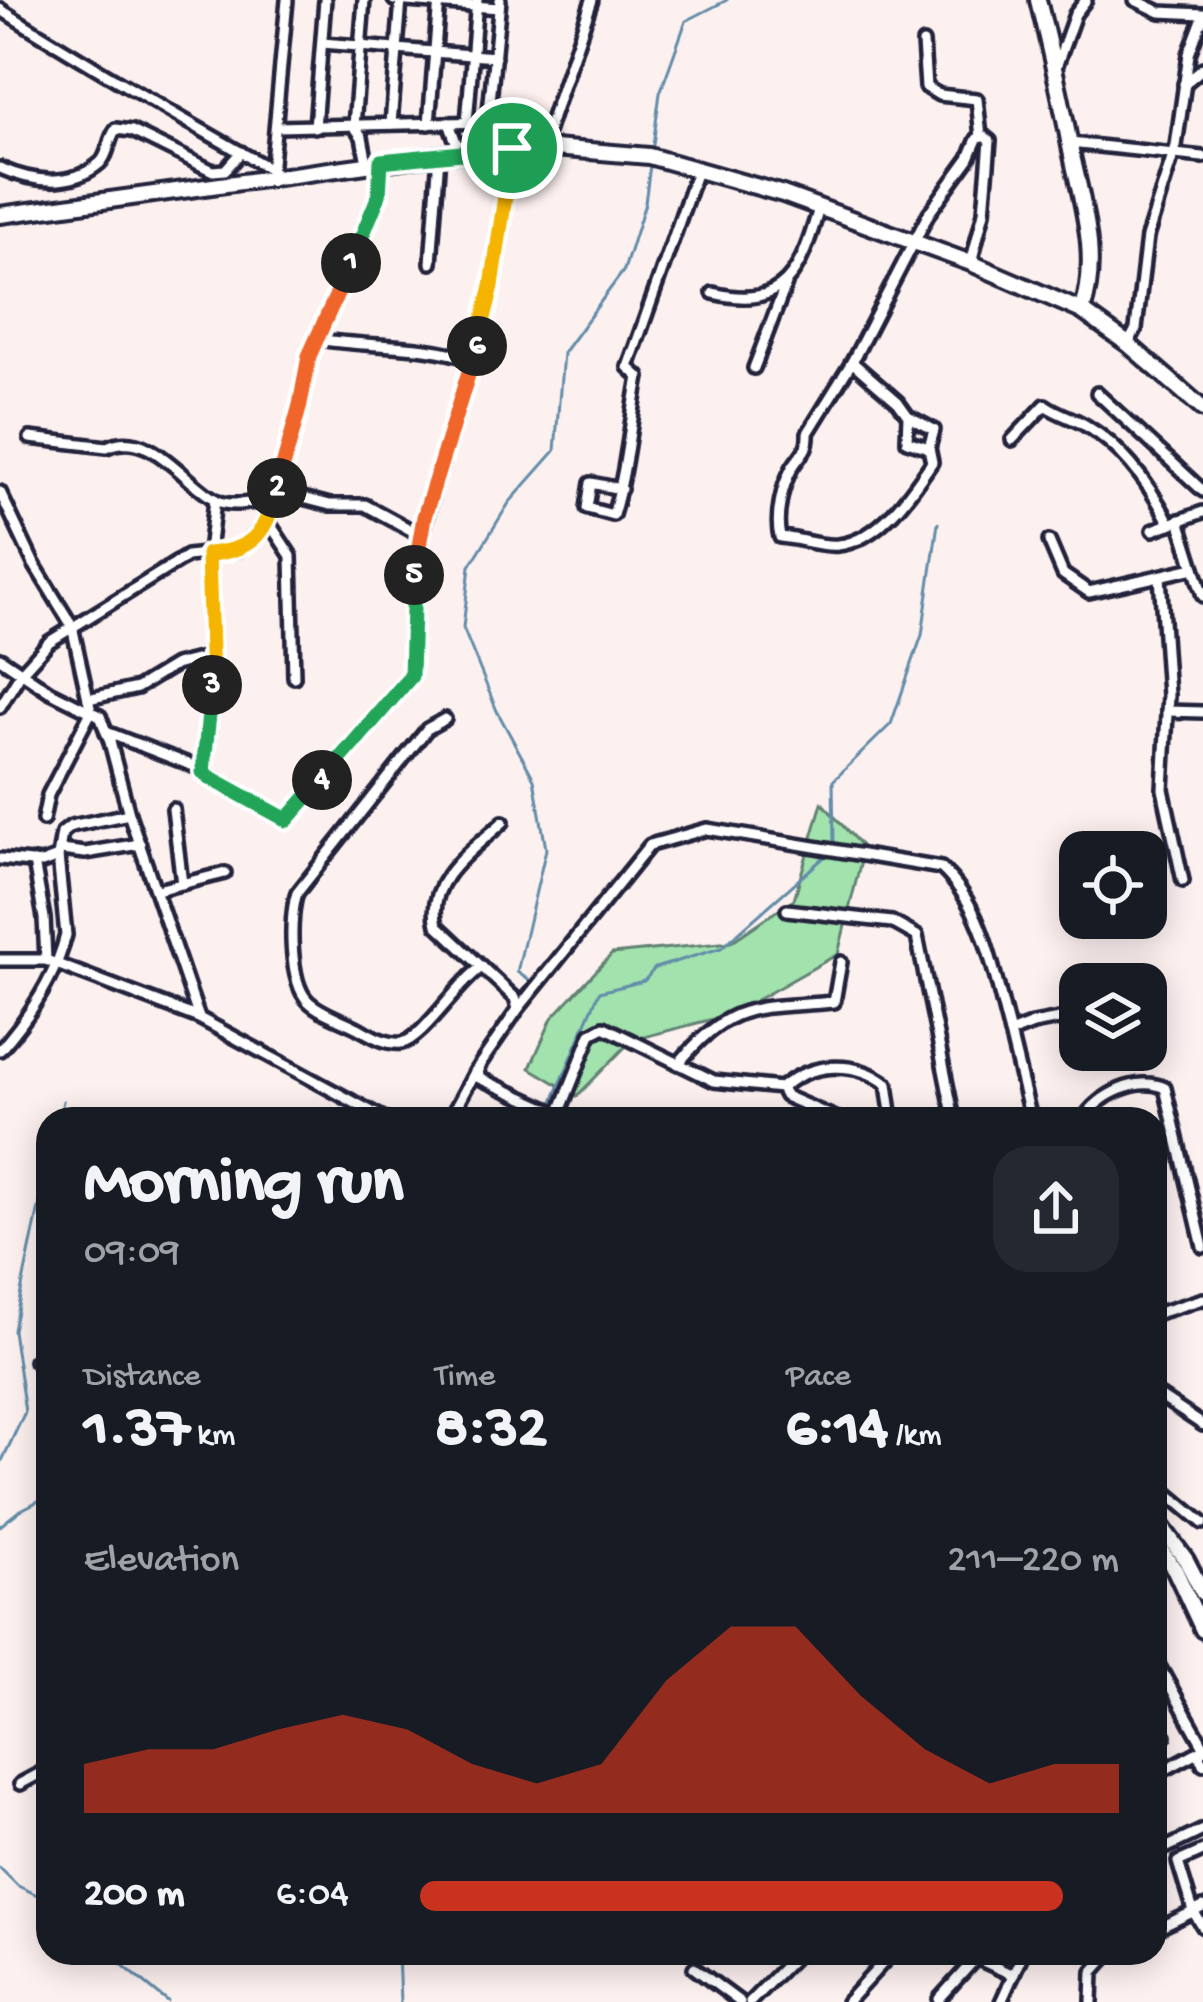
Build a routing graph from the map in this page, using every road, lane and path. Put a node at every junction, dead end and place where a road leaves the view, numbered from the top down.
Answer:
1 (287, 0) edge
2 (326, 0) edge
3 (364, 0) edge
4 (399, 0) edge
5 (592, 0) edge
6 (1038, 0) edge
7 (1086, 0) edge
8 (1135, 0) edge
9 (439, 2) edge
10 (477, 3) edge
11 (499, 4) edge
12 (0, 9) edge
13 (1203, 15) edge
14 (322, 43) junction
15 (923, 43) dead end
16 (361, 46) junction
17 (397, 49) junction
18 (435, 52) junction
19 (472, 55) junction
20 (495, 57) junction
21 (1203, 68) edge
22 (1055, 70) junction
23 (1184, 83) junction
24 (488, 122) junction
25 (467, 123) junction
26 (391, 124) junction
27 (429, 124) junction
28 (449, 124) junction
29 (354, 126) junction
30 (276, 127) junction
31 (315, 127) junction
32 (548, 128) junction
33 (981, 136) junction
34 (1070, 143) junction
35 (542, 147) junction
36 (512, 148) junction
37 (241, 152) junction
38 (460, 153) junction
39 (1174, 153) junction
40 (439, 154) junction
41 (1203, 157) edge
42 (374, 162) junction
43 (0, 168) edge
44 (698, 168) junction
45 (271, 174) junction
46 (819, 208) junction
47 (0, 215) edge
48 (914, 242) junction
49 (431, 263) dead end
50 (971, 263) junction
51 (786, 284) junction
52 (713, 293) dead end
53 (1082, 311) junction
54 (318, 339) junction
55 (1128, 344) junction
56 (473, 360) junction
57 (852, 362) junction
58 (754, 368) dead end
59 (1097, 393) dead end
60 (1203, 409) edge
61 (908, 416) junction
62 (30, 438) dead end
63 (1012, 440) dead end
64 (929, 448) junction
65 (621, 489) dead end
66 (1203, 490) edge
67 (0, 492) edge
68 (275, 495) junction
69 (215, 500) junction
70 (1203, 512) edge
71 (268, 521) junction
72 (1175, 522) junction
73 (1154, 530) dead end
74 (420, 535) junction
75 (1049, 541) dead end
76 (208, 554) junction
77 (1194, 568) junction
78 (1160, 576) junction
79 (1203, 596) edge
80 (72, 626) junction
81 (211, 656) junction
82 (0, 658) edge
83 (20, 673) junction
84 (294, 677) dead end
85 (88, 699) junction
86 (0, 707) edge
87 (1167, 711) junction
88 (92, 712) junction
89 (1203, 712) edge
90 (445, 719) dead end
91 (106, 732) junction
92 (203, 772) junction
93 (173, 809) dead end
94 (129, 814) junction
95 (43, 820) dead end
96 (502, 822) dead end
97 (140, 844) junction
98 (60, 854) junction
99 (0, 859) edge
100 (34, 862) junction
101 (225, 873) dead end
102 (1183, 881) dead end
103 (182, 884) junction
104 (157, 890) junction
105 (787, 910) dead end
106 (0, 960) edge
107 (46, 960) junction
108 (841, 962) dead end
109 (57, 966) junction
110 (482, 967) junction
111 (518, 1009) junction
112 (199, 1018) junction
113 (1059, 1019) edge
114 (1010, 1033) junction
115 (0, 1051) edge
116 (679, 1064) junction
117 (478, 1067) junction
118 (781, 1088) junction
119 (363, 1107) edge
120 (456, 1107) edge
121 (545, 1107) edge
122 (568, 1107) edge
123 (810, 1107) edge
124 (890, 1107) edge
125 (953, 1107) edge
126 (1028, 1107) edge
127 (1090, 1107) edge
128 (1203, 1246) edge
129 (1203, 1299) edge
130 (1167, 1310) edge
131 (1167, 1401) edge
132 (1203, 1425) edge
133 (1167, 1493) edge
134 (1203, 1523) edge
135 (1167, 1534) edge
136 (1167, 1559) edge
137 (1203, 1593) edge
138 (1203, 1630) edge
139 (1167, 1682) edge
140 (1201, 1749) edge
141 (1203, 1764) edge
142 (1167, 1767) edge
143 (36, 1775) edge
144 (20, 1784) dead end
145 (1203, 1830) edge
146 (1167, 1845) edge
147 (1203, 1851) edge
148 (1198, 1909) edge
149 (1167, 1924) edge
150 (1203, 1927) edge
151 (786, 1965) edge
152 (881, 1965) edge
153 (966, 1965) edge
154 (992, 1965) edge
155 (1018, 1965) edge
156 (1099, 1965) edge
157 (694, 1968) dead end
158 (1013, 1975) junction
159 (940, 2001) edge
160 (740, 2002) edge
161 (750, 2002) edge
162 (847, 2002) edge
163 (1001, 2002) edge
164 (1092, 2002) edge

1 - 30 street
2 - 14 street
3 - 16 street
4 - 9 street
4 - 17 street
5 - 32 street
6 - 22 main road
7 - 22 street
8 - 13 street
9 - 10 street
9 - 18 street
10 - 11 street
10 - 19 street
11 - 20 street
12 - 37 street
13 - 23 street
14 - 16 street
14 - 31 street
15 - 33 street
16 - 17 street
16 - 29 street
17 - 18 street
17 - 26 street
18 - 19 street
18 - 27 street
19 - 20 street
19 - 25 street
20 - 24 street
21 - 23 street
22 - 34 main road
23 - 39 street
24 - 25 street
24 - 32 street
25 - 28 street
26 - 27 street
26 - 29 street
27 - 28 street
28 - 38 street
29 - 31 street
29 - 42 street
30 - 31 street
30 - 45 street
32 - 35 street
33 - 48 street
33 - 50 street
34 - 39 street
34 - 53 main road
35 - 36 main road
35 - 44 main road
36 - 38 main road
36 - 56 street
37 - 43 street
37 - 45 street
38 - 40 main road
39 - 41 street
39 - 55 street
40 - 42 main road
40 - 49 street
42 - 45 main road
42 - 54 street
44 - 46 main road
44 - 65 street
45 - 47 main road
46 - 48 main road
46 - 51 street
48 - 50 main road
48 - 57 street
50 - 53 main road
51 - 52 street
51 - 58 street
53 - 55 main road
54 - 56 street
54 - 68 street
55 - 60 main road
56 - 74 street
57 - 61 street
57 - 64 street
59 - 66 street
61 - 64 street
61 - 64 street
62 - 69 street
63 - 72 street
67 - 80 street
68 - 69 street
68 - 71 street
68 - 74 street
69 - 76 street
70 - 72 street
71 - 76 street
71 - 84 street
72 - 73 street
72 - 77 street
74 - 92 street
75 - 78 street
76 - 80 street
76 - 81 street
77 - 78 street
77 - 79 street
78 - 87 street
80 - 83 street
80 - 85 street
81 - 85 street
81 - 92 street
82 - 83 street
83 - 86 street
83 - 88 street
85 - 88 street
87 - 89 street
87 - 102 street
88 - 91 street
88 - 95 street
90 - 110 street
91 - 92 street
91 - 94 street
93 - 103 street
94 - 97 street
94 - 98 street
96 - 110 street
97 - 98 street
97 - 104 street
98 - 100 street
98 - 109 street
99 - 100 street
100 - 107 street
101 - 103 street
103 - 104 street
104 - 112 street
105 - 125 street
106 - 107 street
107 - 109 street
108 - 116 street
109 - 112 street
109 - 115 street
110 - 111 street
111 - 114 street
111 - 117 street
112 - 119 street
113 - 114 street
114 - 126 street
116 - 118 street
116 - 122 street
117 - 120 street
117 - 121 street
118 - 123 street
118 - 124 street
127 - 128 street
129 - 130 street
131 - 132 street
133 - 134 street
135 - 137 main road
136 - 138 main road
139 - 140 street
140 - 141 street
140 - 142 street
143 - 144 street
145 - 146 street
147 - 148 street
148 - 149 street
148 - 150 street
151 - 161 street
152 - 162 street
153 - 159 street
154 - 158 street
155 - 158 street
156 - 164 street
157 - 160 street
158 - 163 street

